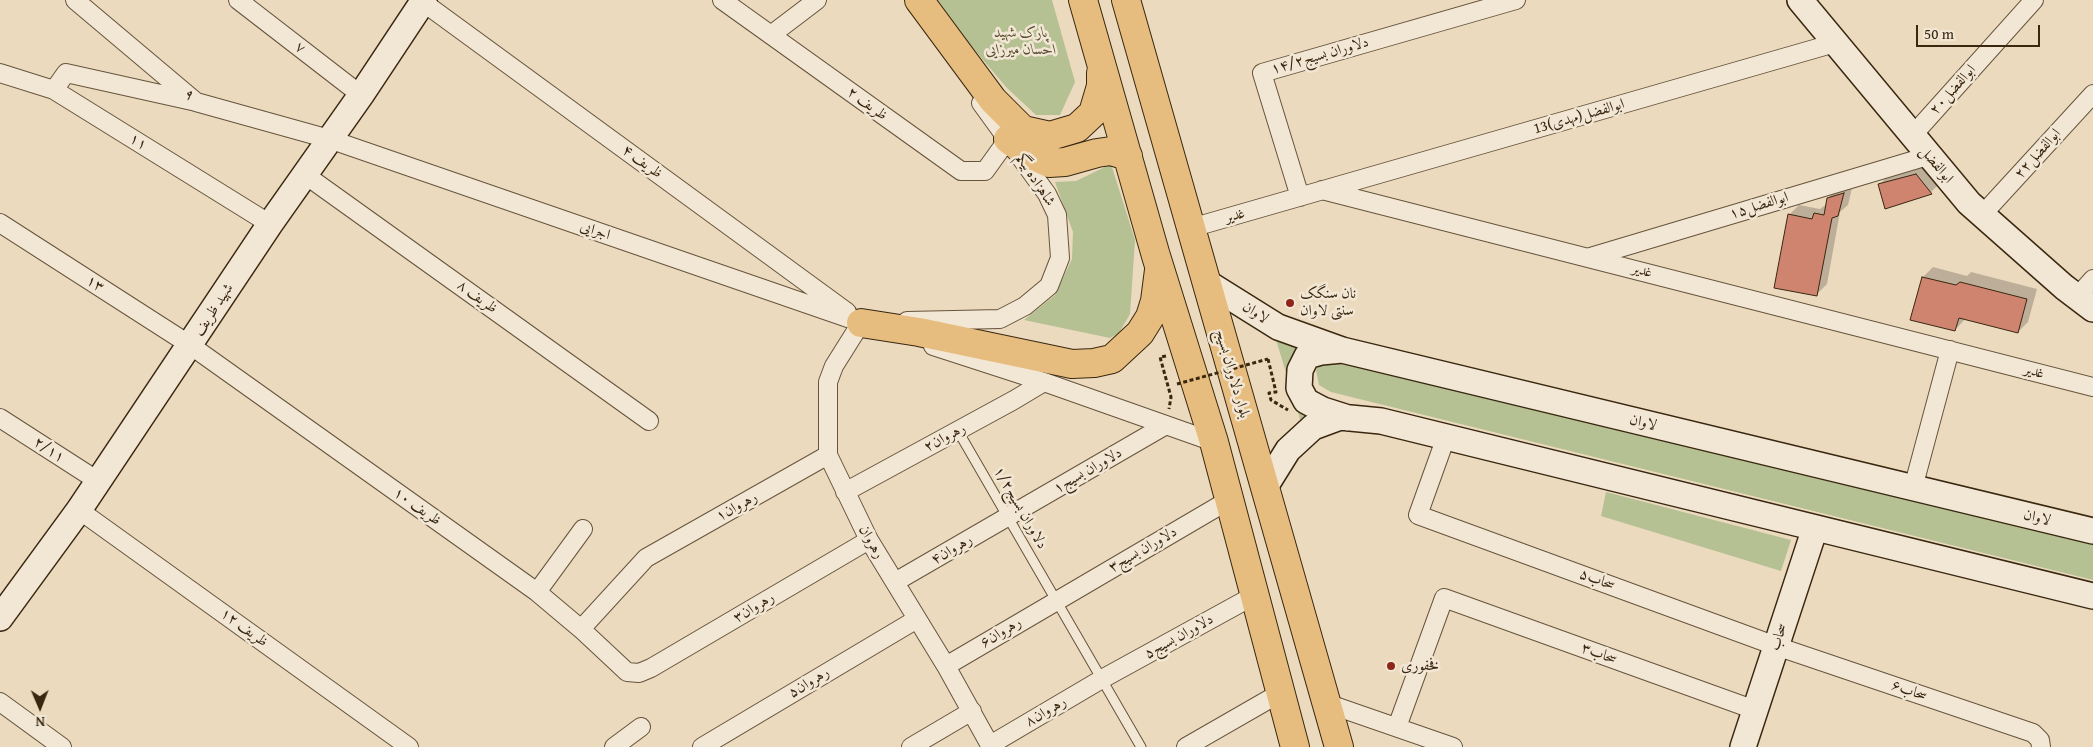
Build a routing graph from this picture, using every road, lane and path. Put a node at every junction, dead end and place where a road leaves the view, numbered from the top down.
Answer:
1 (75, 0) edge
2 (238, 0) edge
3 (722, 0) edge
4 (817, 0) edge
5 (904, 0) edge
6 (918, 0) edge
7 (1083, 0) edge
8 (1126, 0) edge
9 (1800, 0) edge
10 (2034, 0) edge
11 (422, 1) edge
12 (1510, 2) edge
13 (770, 35) junction
14 (1835, 43) junction
15 (1102, 64) junction
16 (0, 73) edge
17 (54, 90) junction
18 (2093, 94) edge
19 (361, 96) junction
20 (196, 102) junction
21 (1912, 136) junction
22 (329, 139) junction
23 (1008, 139) junction
24 (1128, 156) junction
25 (1928, 156) junction
26 (304, 174) junction
27 (1322, 190) junction
28 (1300, 197) junction
29 (1982, 215) junction
30 (0, 223) edge
31 (270, 224) junction
32 (1191, 228) junction
33 (1590, 257) junction
34 (1159, 266) junction
35 (1206, 282) junction
36 (2088, 295) edge
37 (861, 323) junction
38 (190, 345) junction
39 (1342, 350) junction
40 (1950, 350) junction
41 (1044, 382) junction
42 (1177, 384) dead end
43 (2093, 387) edge
44 (1271, 400) dead end
45 (0, 418) edge
46 (1348, 418) junction
47 (649, 421) dead end
48 (1166, 425) junction
49 (958, 431) junction
50 (1446, 437) junction
51 (1214, 442) junction
52 (828, 455) junction
53 (98, 481) junction
54 (1265, 487) junction
55 (1913, 488) junction
56 (845, 492) junction
57 (1229, 500) junction
58 (79, 510) junction
59 (1009, 517) junction
60 (583, 528) dead end
61 (1815, 528) junction
62 (2093, 531) edge
63 (869, 540) junction
64 (895, 582) junction
65 (537, 592) junction
66 (1255, 595) junction
67 (2093, 596) edge
68 (1056, 600) junction
69 (4, 606) edge
70 (917, 619) junction
71 (581, 629) junction
72 (1776, 646) junction
73 (946, 666) junction
74 (638, 673) joint
75 (1102, 679) junction
76 (1280, 692) junction
77 (0, 702) edge
78 (1326, 703) junction
79 (1755, 710) junction
80 (972, 711) junction
81 (641, 727) dead end
82 (1397, 728) junction
83 (2040, 744) edge
84 (990, 746) edge
85 (62, 747) edge
86 (409, 747) edge
87 (614, 747) edge
88 (702, 747) edge
89 (911, 747) edge
90 (1141, 747) edge
91 (1186, 747) edge
92 (1295, 747) edge
93 (1339, 747) edge
94 (1453, 747) edge
95 (1743, 747) edge

1 - 20 street, ۹
2 - 19 street, ۷
3 - 13 street, ظریف ۲
4 - 13 street
5 - 23 street, شاهزاده بیگم
6 - 15 main road
7 - 15 main road
8 - 32 main road, بلوار دلاوران بسیج
9 - 14 street, ابوالفضل
10 - 21 street, ابوالفضل۲۰
11 - 19 street, شهید ظریف
11 - 37 street, ظریف ۴
12 - 28 street, ۱۴/۲دلاوران بسیج
13 - 23 street, ظریف ۲
14 - 21 street, ابوالفضل
14 - 27 street, 13ابوالفضل(مهدی)
15 - 24 main road
16 - 17 street, ۱۱
17 - 20 street
17 - 31 street, ۱۱
18 - 29 street, ابوالفضل۲۲
19 - 22 street, شهید ظریف
20 - 22 street, ۹
21 - 25 street, ابوالفضل
22 - 26 street, شهید ظریف
22 - 37 street, اجرایی
23 - 24 main road
23 - 37 street, شاهزاده بیگم
24 - 34 main road
25 - 29 street, ابوالفضل
25 - 33 street, ابوالفضل۱۵
26 - 31 street, شهید ظریف
26 - 47 street, ظریف ۸
27 - 28 street, غدیر
27 - 33 street, غدیر
28 - 32 street, غدیر
29 - 36 street, ابوالفضل
30 - 38 street, ۱۳
31 - 38 street, شهید ظریف
32 - 35 main road, بلوار دلاوران بسیج
33 - 40 street, غدیر
34 - 37 main road
34 - 51 main road
35 - 39 street, لاوان
35 - 54 main road, بلوار دلاوران بسیج
37 - 41 street, اجرایی
37 - 52 street, رهروان
38 - 53 street, شهید ظریف
38 - 65 street, ظریف ۱۰
39 - 46 street
39 - 55 street, لاوان
40 - 43 street, غدیر
40 - 55 street
41 - 48 street, اجرایی
41 - 49 street, رهروان۲
42 - 44 path, bridge
45 - 53 street, ۲/۱۱
46 - 50 street
46 - 54 street
48 - 51 street, اجرایی
48 - 59 street, دلاوران بسیج۱
49 - 56 street, رهروان۲
49 - 59 lane, دلاوران بسیج۱/۲
50 - 61 street
50 - 72 street, ۵سحاب
51 - 57 main road
52 - 56 street, رهروان
52 - 71 street, رهروان۱
53 - 58 street, شهید ظریف
54 - 78 main road, بلوار دلاوران بسیج
55 - 62 street, لاوان
56 - 63 street, رهروان
57 - 66 main road
57 - 68 street, دلاوران بسیج۳
58 - 69 street, شهید ظریف
58 - 86 street, ظریف ۱۲
59 - 64 street, رهروان۴
59 - 68 lane, دلاوران بسیج۱/۲
60 - 65 street
61 - 67 street
61 - 72 street, سحاب
63 - 64 street, رهروان
63 - 74 street, رهروان۳
64 - 70 street, رهروان
65 - 71 street, ظریف ۱۰
66 - 75 street, دلاوران بسیج۵
66 - 76 main road
68 - 73 street, رهروان۶
68 - 75 lane, دلاوران بسیج۱/۲
70 - 73 street, رهروان
70 - 88 street, رهروان۵
71 - 74 street, ظریف ۱۰
72 - 79 street, سحاب
72 - 83 street, ۶سحاب
73 - 80 street, رهروان
75 - 84 street, رهروان۸
75 - 90 lane, دلاوران بسیج۱/۲
76 - 91 street
76 - 92 main road
77 - 85 street
78 - 82 street
78 - 93 main road, بلوار دلاوران بسیج
79 - 82 street, ۳سحاب
79 - 95 street, سحاب
80 - 84 street, رهروان
80 - 89 street
81 - 87 street
82 - 94 street

